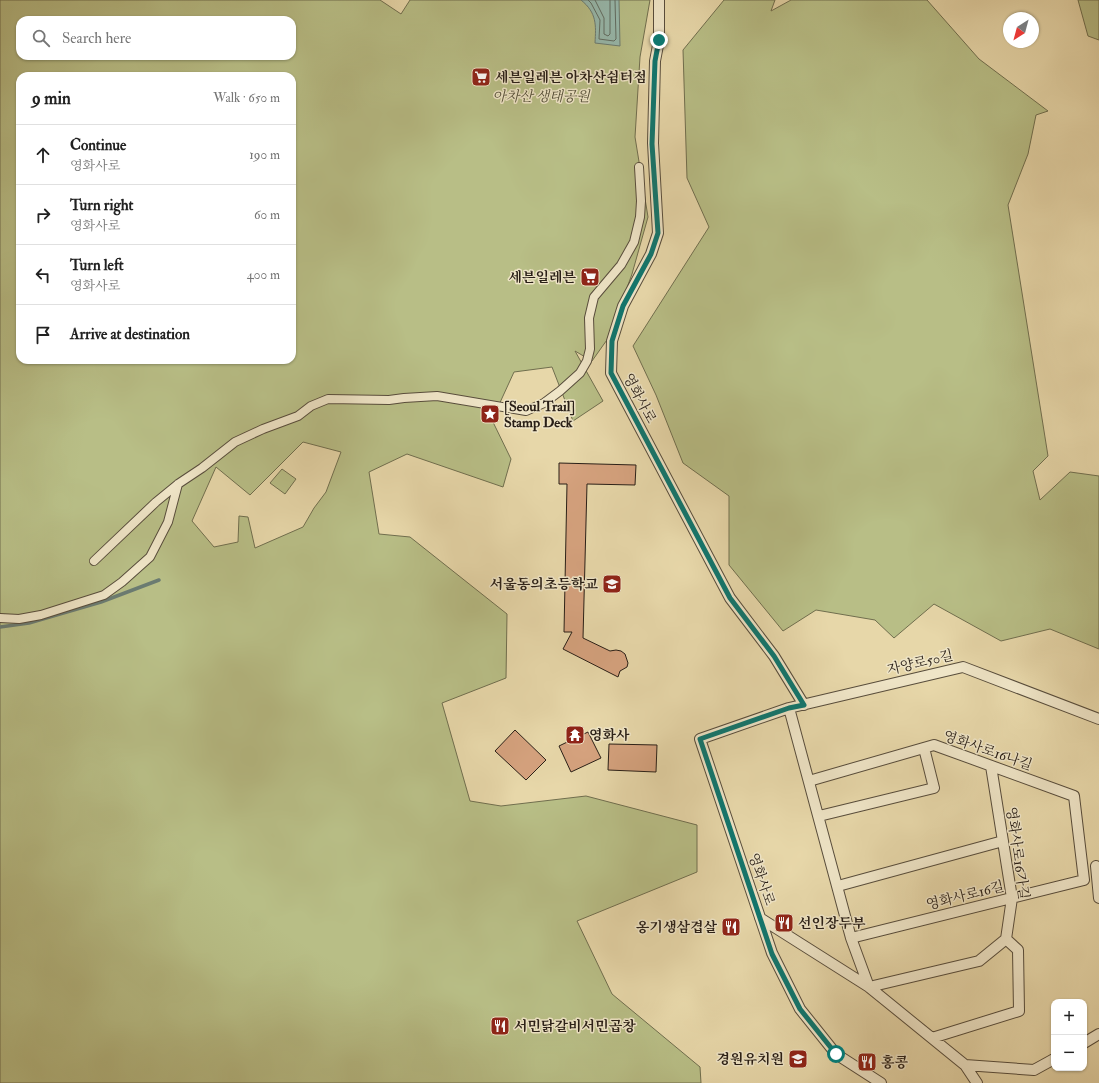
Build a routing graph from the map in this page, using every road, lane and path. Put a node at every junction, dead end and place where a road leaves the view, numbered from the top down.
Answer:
1 (660, 0) edge
2 (639, 168) dead end
3 (178, 484) junction
4 (94, 562) dead end
5 (0, 618) edge
6 (804, 705) junction
7 (789, 708) junction
8 (1099, 719) edge
9 (924, 748) junction
10 (991, 766) junction
11 (809, 781) junction
12 (818, 816) junction
13 (1003, 841) junction
14 (1098, 865) edge
15 (1084, 880) junction
16 (838, 886) junction
17 (1012, 898) junction
18 (1099, 898) edge
19 (760, 918) junction
20 (852, 938) junction
21 (1006, 938) junction
22 (869, 987) junction
23 (1099, 1034) edge
24 (932, 1038) junction
25 (1087, 1041) edge
26 (1051, 1061) edge
27 (965, 1065) junction
28 (881, 1083) edge
29 (977, 1083) edge

1 - 6 street, 영화사로
2 - 3 street
3 - 4 street
3 - 5 street
6 - 7 street, 자양로50길
6 - 8 street, 자양로50길
7 - 11 street
7 - 19 street, 영화사로
9 - 10 street, 영화사로16나길
9 - 11 street, 영화사로16나길
9 - 12 street
10 - 13 street, 영화사로16가길
10 - 15 street, 영화사로16나길
11 - 12 street
12 - 16 street
13 - 16 street
13 - 17 street, 영화사로16가길
14 - 15 street
14 - 18 street
15 - 17 street, 영화사로16길
16 - 20 street
17 - 20 street, 영화사로16길
17 - 21 street, 영화사로16가길
19 - 22 street
19 - 28 street, 영화사로
20 - 22 street
21 - 22 street
21 - 24 street
22 - 24 street
23 - 25 street
24 - 27 street
26 - 27 street
27 - 29 street

